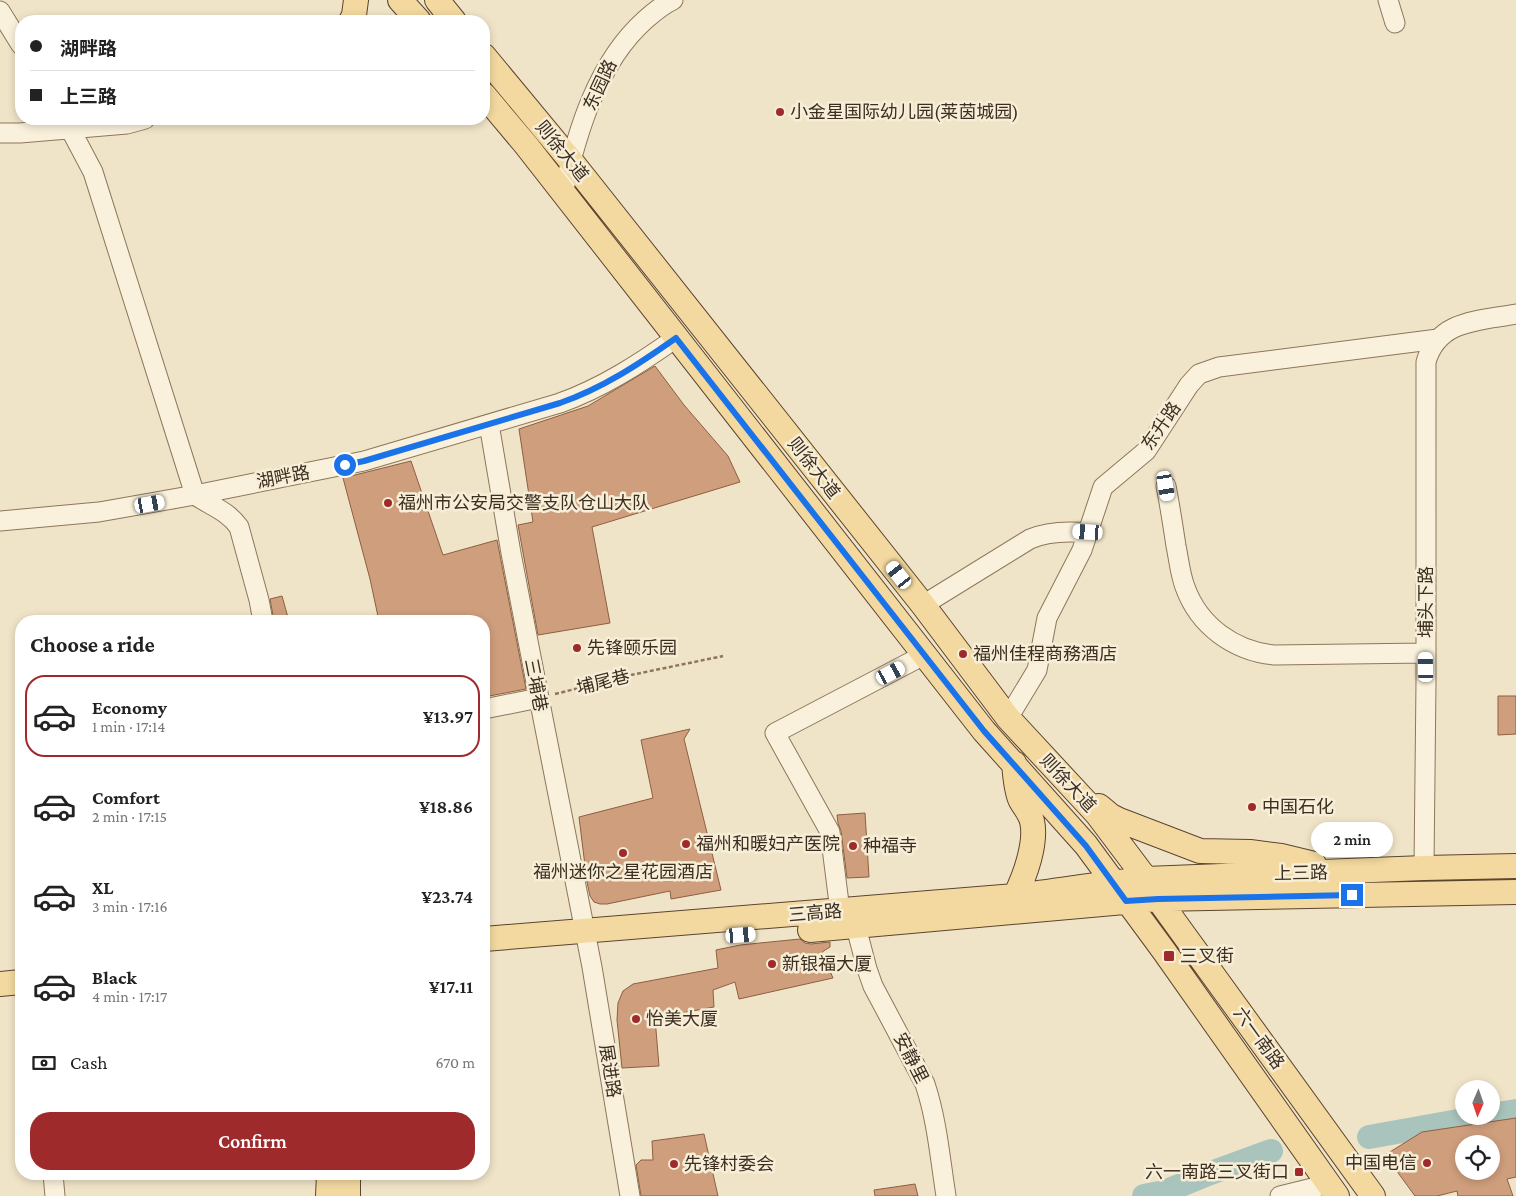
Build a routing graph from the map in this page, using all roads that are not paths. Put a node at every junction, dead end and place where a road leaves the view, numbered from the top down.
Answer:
1 (356, 0) edge
2 (400, 0) edge
3 (437, 0) edge
4 (673, 0) edge
5 (1388, 0) edge
6 (0, 11) edge
7 (354, 15) edge
8 (414, 15) edge
9 (449, 15) edge
10 (1395, 23) dead end
11 (15, 35) edge
12 (490, 63) edge
13 (490, 103) edge
14 (63, 125) edge
15 (69, 125) edge
16 (0, 133) edge
17 (571, 161) junction
18 (564, 193) junction
19 (1516, 314) edge
20 (676, 338) junction
21 (1438, 339) junction
22 (489, 424) junction
23 (1166, 486) dead end
24 (195, 495) junction
25 (0, 521) edge
26 (1088, 532) junction
27 (923, 605) junction
28 (262, 615) edge
29 (1426, 653) junction
30 (924, 656) junction
31 (538, 698) junction
32 (490, 708) edge
33 (1008, 718) junction
34 (1042, 754) junction
35 (1014, 763) junction
36 (1516, 866) edge
37 (1424, 868) junction
38 (1342, 872) junction
39 (1146, 879) junction
40 (1112, 882) junction
41 (1516, 892) edge
42 (1016, 896) junction
43 (1158, 899) junction
44 (1126, 901) junction
45 (848, 919) junction
46 (490, 939) edge
47 (586, 939) junction
48 (490, 953) edge
49 (15, 983) edge
50 (0, 984) edge
51 (15, 995) edge
52 (0, 996) edge
53 (53, 1180) edge
54 (329, 1180) edge
55 (348, 1180) edge
56 (1333, 1190) edge
57 (55, 1196) edge
58 (328, 1196) edge
59 (348, 1196) edge
60 (630, 1196) edge
61 (946, 1196) edge
62 (1280, 1196) edge
63 (1372, 1196) edge

1 - 7 main road
2 - 8 main road
3 - 9 main road
4 - 17 street, 东园路
5 - 10 street
6 - 11 street
12 - 17 main road, 则徐大道
13 - 18 main road, 则徐大道
14 - 16 street
15 - 24 street
17 - 18 street, 东园路
17 - 27 main road, 则徐大道
18 - 20 main road, 则徐大道
19 - 21 street
20 - 22 street, 湖畔路
20 - 30 main road, 则徐大道
21 - 26 street, 东升路
21 - 29 street, 埔头下路
22 - 24 street, 湖畔路
22 - 31 street, 三埔巷
23 - 29 street
24 - 25 street, 湖畔路
24 - 28 street
26 - 27 street
26 - 33 street, 东升路
27 - 33 main road, 则徐大道
29 - 37 street, 埔头下路
30 - 35 main road, 则徐大道
30 - 45 street, 安静里
31 - 32 street
31 - 47 street, 三埔巷
33 - 34 main road, 则徐大道
34 - 38 main road
34 - 39 main road, 则徐大道
35 - 40 main road, 则徐大道
35 - 42 main road
36 - 37 main road, 上三路
37 - 38 main road, 上三路
38 - 39 main road, 上三路
39 - 40 main road, 三高路
39 - 43 main road, 六一南路
40 - 42 main road, 三高路
40 - 44 main road, 则徐大道
41 - 43 main road, 上三路
42 - 45 main road, 三高路
43 - 44 main road, 上三路
43 - 63 main road, 六一南路
44 - 45 main road, 三高路
44 - 56 main road, 则徐大道
45 - 47 main road, 三高路
45 - 61 street, 安静里
46 - 47 main road, 三高路
47 - 48 main road, 三高路
47 - 60 street, 展进路
49 - 50 main road
51 - 52 main road
53 - 57 street
54 - 58 main road
55 - 59 main road
56 - 62 street

